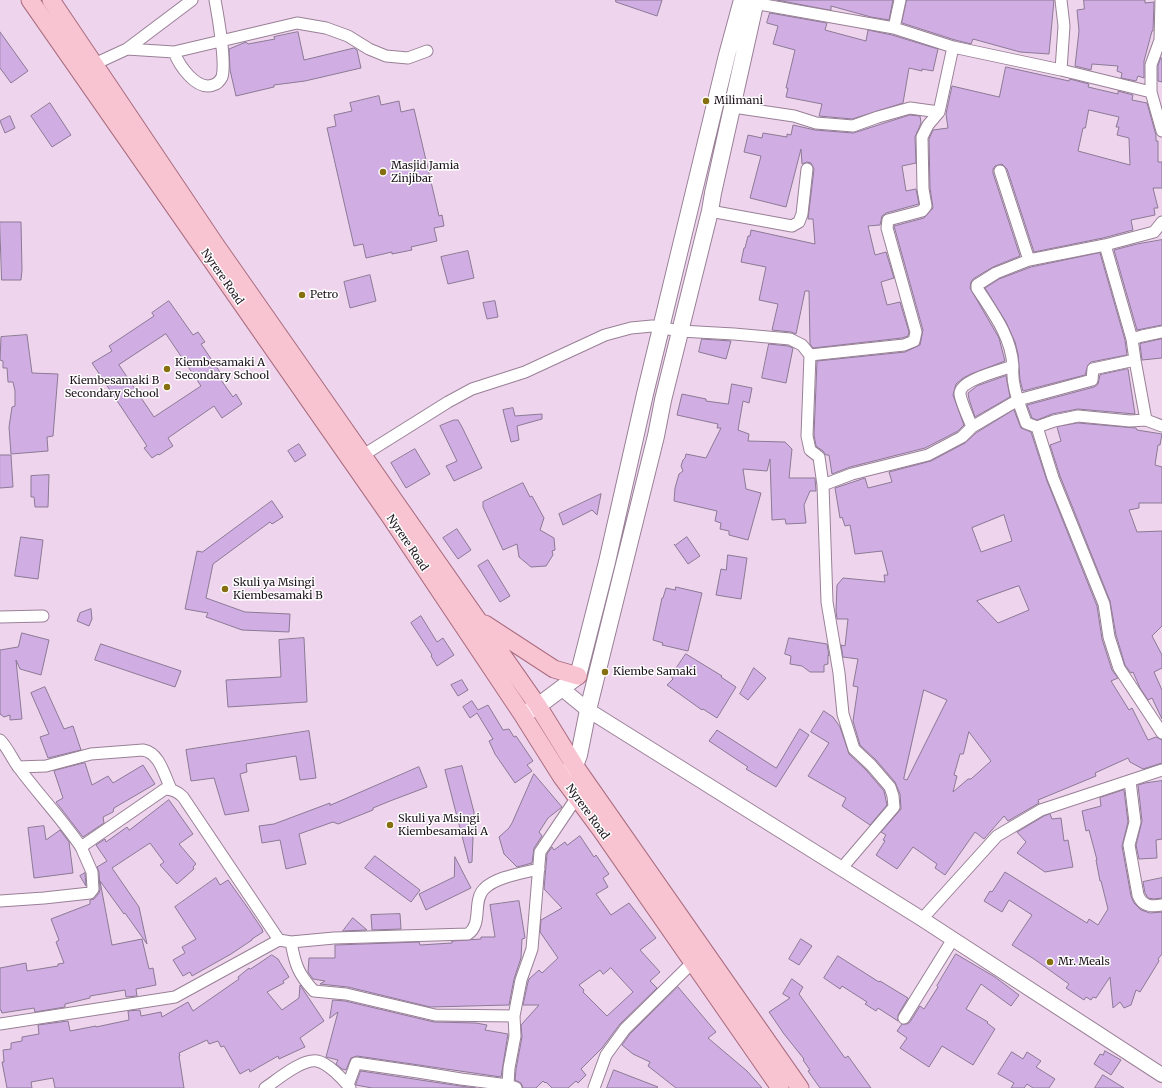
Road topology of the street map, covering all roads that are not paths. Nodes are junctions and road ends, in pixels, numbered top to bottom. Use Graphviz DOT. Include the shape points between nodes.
graph roads {
  1 [pos="30,0"];
  2 [pos="51,0"];
  3 [pos="192,0"];
  4 [pos="215,0"];
  5 [pos="900,0"];
  6 [pos="1061,0"];
  7 [pos="1161,0"];
  8 [pos="749,1"];
  9 [pos="894,28"];
  10 [pos="221,41"];
  11 [pos="953,47"];
  12 [pos="127,49"];
  13 [pos="427,51"];
  14 [pos="174,52"];
  15 [pos="1158,56"];
  16 [pos="95,64"];
  17 [pos="1061,70"];
  18 [pos="79,72"];
  19 [pos="1151,92"];
  20 [pos="733,106"];
  21 [pos="939,112"];
  22 [pos="1162,131"];
  23 [pos="807,169"];
  24 [pos="1000,171"];
  25 [pos="695,188"];
  26 [pos="713,193"];
  27 [pos="710,211"];
  28 [pos="1162,222"];
  29 [pos="1105,245"];
  30 [pos="1029,260"];
  31 [pos="672,286"];
  32 [pos="691,291"];
  33 [pos="662,327"];
  34 [pos="680,331"];
  35 [pos="1162,332"];
  36 [pos="1132,340"];
  37 [pos="810,355"];
  38 [pos="1135,360"];
  39 [pos="1014,366"];
  40 [pos="1018,400"];
  41 [pos="1146,420"];
  42 [pos="1162,426"];
  43 [pos="972,427"];
  44 [pos="1037,427"];
  45 [pos="638,430"];
  46 [pos="656,436"];
  47 [pos="358,459"];
  48 [pos="823,485"];
  49 [pos="607,562"];
  50 [pos="624,568"];
  51 [pos="43,616"];
  52 [pos="0,618"];
  53 [pos="477,619"];
  54 [pos="578,676"];
  55 [pos="561,688"];
  56 [pos="538,706"];
  57 [pos="588,710"];
  58 [pos="522,714"];
  59 [pos="1162,733"];
  60 [pos="0,740"];
  61 [pos="18,767"];
  62 [pos="1162,770"];
  63 [pos="568,771"];
  64 [pos="1130,781"];
  65 [pos="171,789"];
  66 [pos="577,797"];
  67 [pos="81,846"];
  68 [pos="539,869"];
  69 [pos="841,869"];
  70 [pos="0,901"];
  71 [pos="1162,905"];
  72 [pos="922,918"];
  73 [pos="953,939"];
  74 [pos="279,940"];
  75 [pos="291,942"];
  76 [pos="693,962"];
  77 [pos="514,1016"];
  78 [pos="904,1018"];
  79 [pos="0,1024"];
  80 [pos="1162,1075"];
  81 [pos="349,1087"];
  82 [pos="512,1087"];
  83 [pos="265,1088"];
  84 [pos="594,1088"];
  85 [pos="780,1088"];
  86 [pos="800,1088"];
  1 -- 18 [label="main road, Nyrere Road"];
  2 -- 16 [label="main road, Nyrere Road"];
  3 -- 12 [label="street"];
  4 -- 10 [label="street"];
  5 -- 9 [label="street"];
  6 -- 17 [label="street" via="1064,26"];
  7 -- 15 [label="street"];
  8 -- 9 [label="street"];
  8 -- 20 [label="main road"];
  8 -- 25 [label="main road"];
  9 -- 11 [label="street"];
  10 -- 13 [label="street" via="297,23 326,28 348,36 386,56 408,58"];
  10 -- 14 [label="street"];
  10 -- 14 [label="street" via="223,73 218,83 206,87 192,78"];
  11 -- 17 [label="street"];
  11 -- 21 [label="street"];
  12 -- 14 [label="street"];
  12 -- 16 [label="street"];
  15 -- 19 [label="street" via="1152,65"];
  16 -- 18 [label="street"];
  16 -- 47 [label="main road, Nyrere Road"];
  17 -- 19 [label="street"];
  18 -- 47 [label="main road, Nyrere Road"];
  19 -- 22 [label="street"];
  20 -- 21 [label="street" via="794,116 816,123 853,126 910,108"];
  20 -- 26 [label="main road"];
  21 -- 37 [label="street" via="922,137 923,189 926,206 922,212 888,220 887,224 916,332 914,341 904,345"];
  23 -- 27 [label="street" via="799,222 792,226"];
  24 -- 30 [label="street"];
  25 -- 26 [label="main road"];
  25 -- 31 [label="main road"];
  26 -- 27 [label="main road"];
  27 -- 32 [label="main road"];
  28 -- 29 [label="street" via="1154,232"];
  29 -- 30 [label="street"];
  29 -- 36 [label="street"];
  30 -- 39 [label="street" via="996,273 977,285 1004,331"];
  31 -- 32 [label="main road"];
  31 -- 33 [label="main road"];
  32 -- 34 [label="main road"];
  33 -- 34 [label="street"];
  33 -- 45 [label="main road"];
  33 -- 47 [label="street" via="638,327 609,334 525,372 472,389"];
  34 -- 37 [label="street" via="790,339 802,345"];
  34 -- 46 [label="main road"];
  35 -- 36 [label="street"];
  36 -- 38 [label="street"];
  37 -- 48 [label="street" via="807,436 810,450 819,457"];
  38 -- 40 [label="street" via="1093,369 1092,380"];
  38 -- 41 [label="street"];
  39 -- 40 [label="street" via="1013,380"];
  39 -- 43 [label="street" via="969,381 962,387 960,393"];
  40 -- 43 [label="street"];
  40 -- 44 [label="street" via="1026,423"];
  41 -- 42 [label="street"];
  41 -- 44 [label="street" via="1078,416"];
  43 -- 48 [label="street" via="962,437 928,455 852,474"];
  44 -- 59 [label="street" via="1053,478 1104,604 1109,636 1120,668"];
  45 -- 46 [label="main road"];
  45 -- 49 [label="main road"];
  46 -- 50 [label="main road"];
  47 -- 53 [label="main road, Nyrere Road"];
  47 -- 58 [label="main road, Nyrere Road" via="389,515"];
  48 -- 69 [label="street" via="827,602 843,714 854,749 890,786 894,807"];
  49 -- 50 [label="main road"];
  49 -- 54 [label="main road"];
  50 -- 57 [label="main road"];
  51 -- 52 [label="street"];
  53 -- 54 [label="main road" via="554,669"];
  53 -- 56 [label="main road, Nyrere Road"];
  54 -- 55 [label="main road"];
  55 -- 56 [label="main road"];
  55 -- 57 [label="street"];
  56 -- 58 [label="main road"];
  56 -- 63 [label="main road, Nyrere Road"];
  57 -- 63 [label="main road" via="579,755"];
  57 -- 69 [label="street"];
  58 -- 63 [label="main road, Nyrere Road"];
  60 -- 61 [label="street"];
  61 -- 65 [label="street" via="46,766 91,754 143,750 155,756"];
  61 -- 67 [label="street"];
  62 -- 64 [label="street"];
  63 -- 66 [label="main road, Nyrere Road"];
  63 -- 86 [label="main road, Nyrere Road"];
  64 -- 71 [label="street" via="1134,822 1129,845 1138,895 1147,905"];
  64 -- 72 [label="street" via="1041,810 997,836"];
  65 -- 67 [label="street" via="165,789"];
  65 -- 74 [label="street" via="183,797"];
  66 -- 68 [label="street" via="540,852"];
  66 -- 76 [label="main road, Nyrere Road"];
  67 -- 70 [label="street" via="92,872 93,890 90,893"];
  68 -- 75 [label="street" via="490,884 484,889 480,894 475,926 468,934 334,938"];
  68 -- 77 [label="street" via="532,949 521,980"];
  69 -- 72 [label="street"];
  72 -- 73 [label="street"];
  73 -- 78 [label="street"];
  73 -- 80 [label="street"];
  74 -- 75 [label="street"];
  74 -- 79 [label="street" via="175,997"];
  75 -- 77 [label="street" via="295,964 304,981 314,991 346,994 435,1015"];
  76 -- 84 [label="street" via="625,1030 606,1055"];
  76 -- 85 [label="main road, Nyrere Road"];
  77 -- 82 [label="street" via="515,1036 508,1068"];
  81 -- 82 [label="street" via="356,1064"];
  81 -- 83 [label="street" via="332,1069 317,1061 303,1064"];
}
